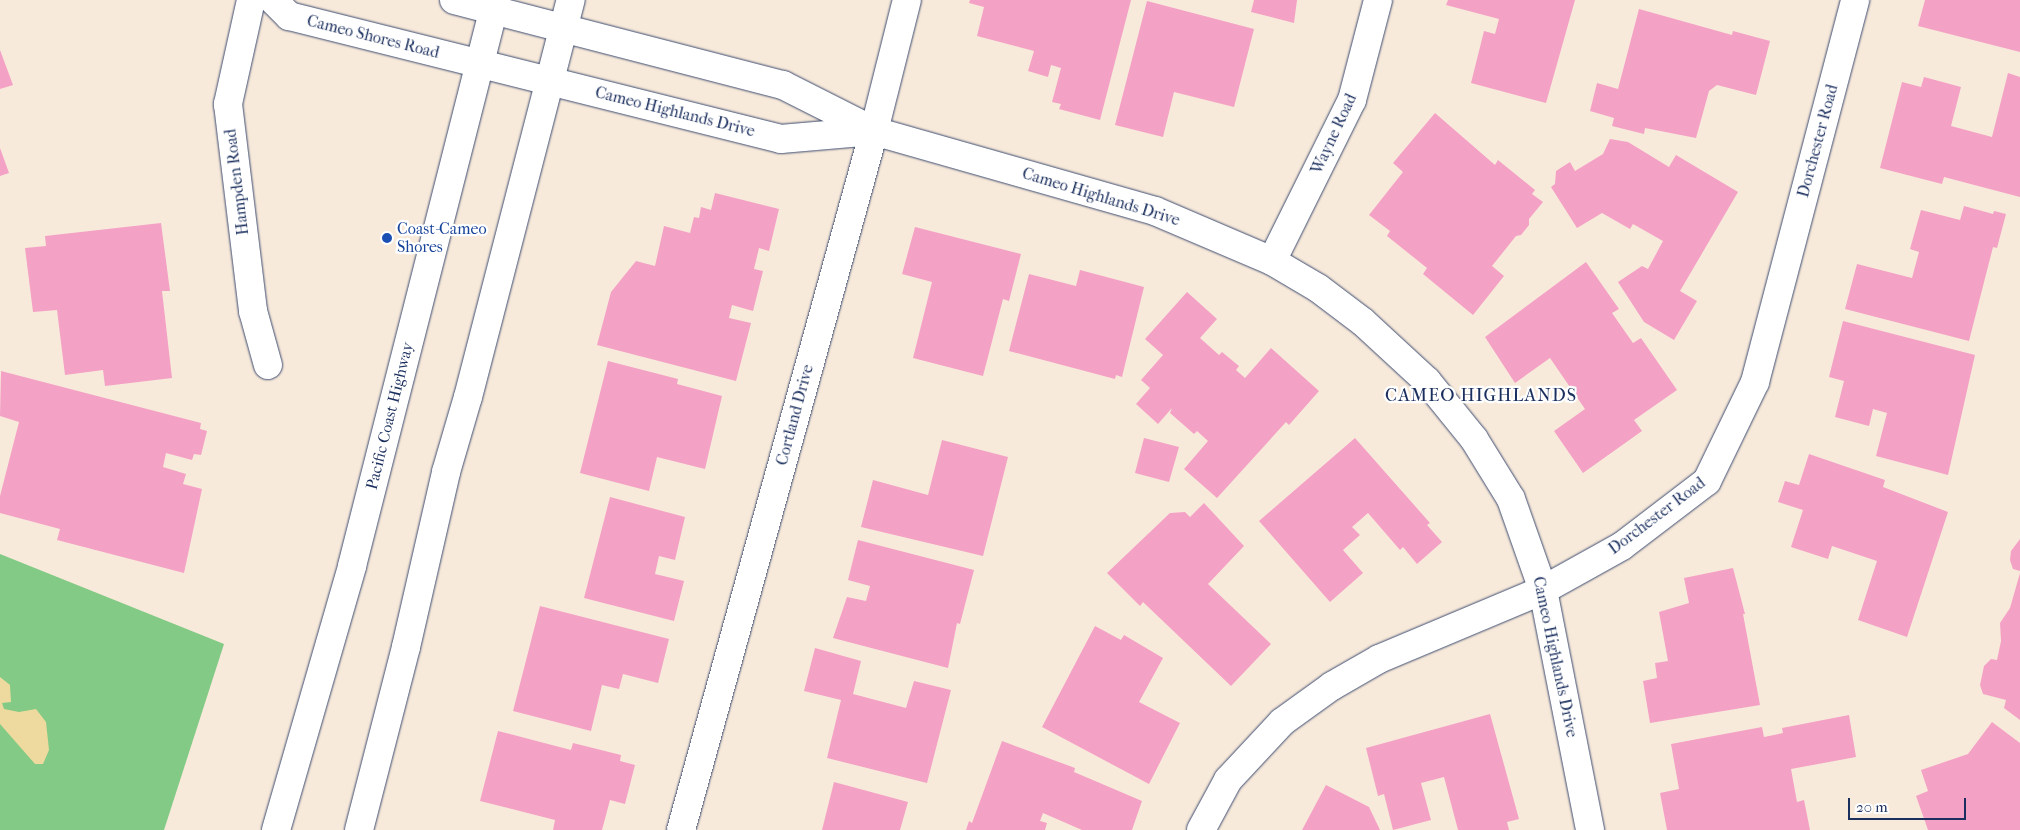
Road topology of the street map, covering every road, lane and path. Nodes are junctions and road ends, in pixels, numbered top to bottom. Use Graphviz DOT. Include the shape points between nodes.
graph roads {
  1 [pos="250,0"];
  2 [pos="273,0"];
  3 [pos="454,0"];
  4 [pos="571,0"];
  5 [pos="907,0"];
  6 [pos="1378,0"];
  7 [pos="1855,0"];
  8 [pos="494,5"];
  9 [pos="564,29"];
  10 [pos="479,64"];
  11 [pos="551,82"];
  12 [pos="874,131"];
  13 [pos="1272,261"];
  14 [pos="268,365"];
  15 [pos="1543,590"];
  16 [pos="276,830"];
  17 [pos="359,830"];
  18 [pos="681,830"];
  19 [pos="1201,830"];
  20 [pos="1590,830"];
  1 -- 14 [label="main road, Hampden Road" via="228,104 253,311"];
  2 -- 10 [label="main road, Cameo Shores Road" via="289,16"];
  3 -- 8 [label="main road"];
  4 -- 9 [label="main road"];
  5 -- 12 [label="main road, Cortland Drive"];
  6 -- 13 [label="main road, Wayne Road" via="1352,100"];
  7 -- 15 [label="main road, Dorchester Road" via="1755,382 1707,481 1622,546"];
  8 -- 9 [label="main road, Cameo Highlands Drive"];
  8 -- 10 [label="main road, Pacific Coast Highway"];
  9 -- 11 [label="main road"];
  9 -- 12 [label="main road, Cameo Highlands Drive" via="783,85"];
  10 -- 11 [label="main road, Cameo Highlands Drive"];
  10 -- 16 [label="main road, Pacific Coast Highway" via="352,566"];
  11 -- 12 [label="main road, Cameo Highlands Drive" via="781,139"];
  11 -- 17 [label="main road" via="446,472"];
  12 -- 13 [label="main road, Cameo Highlands Drive" via="1155,211"];
  12 -- 18 [label="main road, Cortland Drive"];
  13 -- 15 [label="main road, Cameo Highlands Drive" via="1318,288 1363,322 1427,381 1474,439 1512,499"];
  15 -- 19 [label="main road, Dorchester Road" via="1379,659 1332,686 1282,722 1228,780"];
  15 -- 20 [label="main road, Cameo Highlands Drive"];
}
